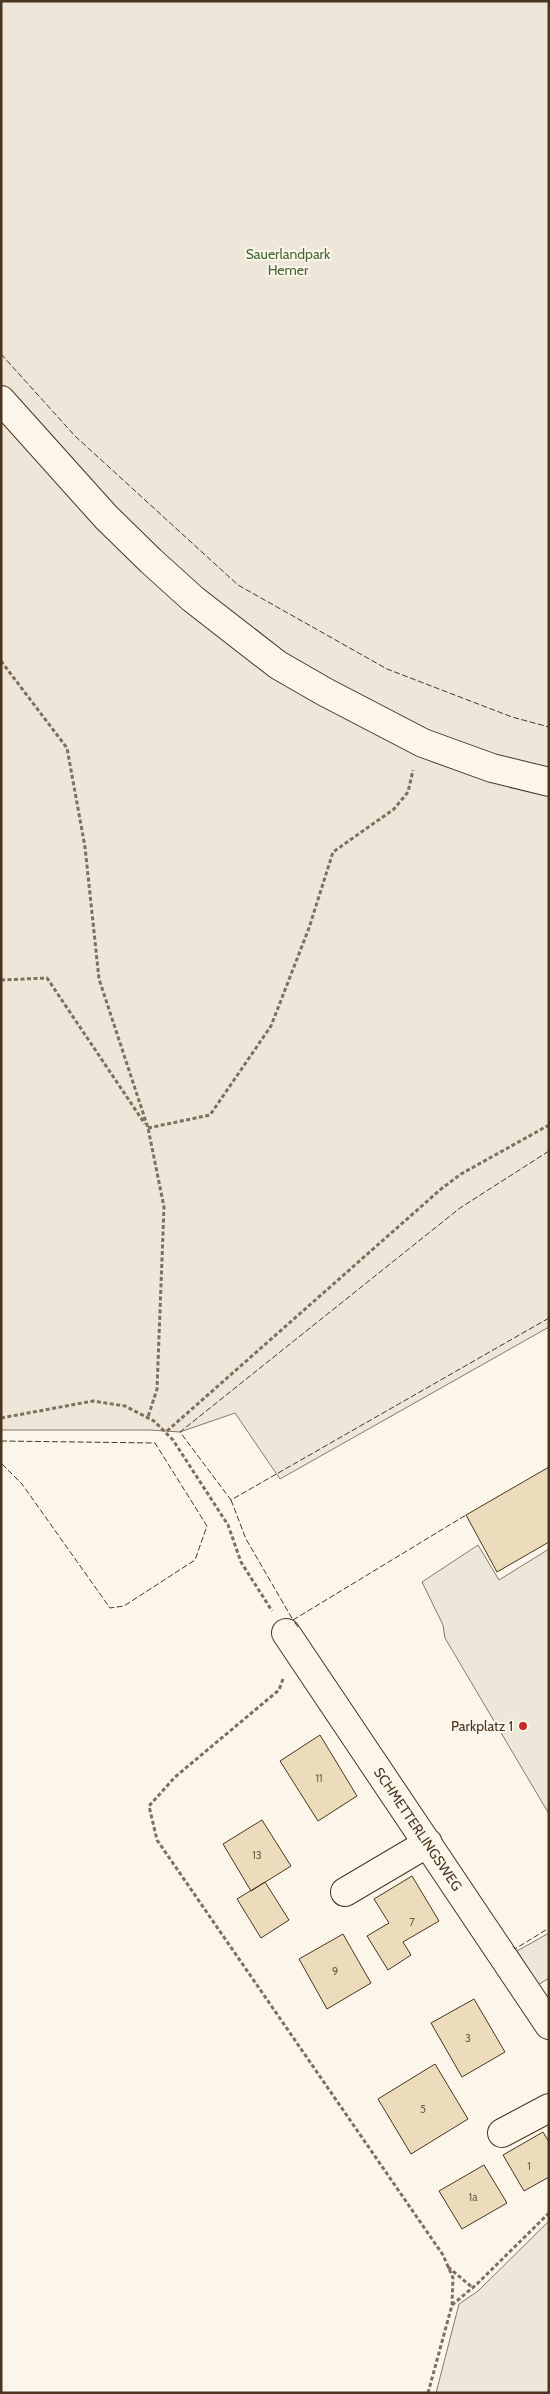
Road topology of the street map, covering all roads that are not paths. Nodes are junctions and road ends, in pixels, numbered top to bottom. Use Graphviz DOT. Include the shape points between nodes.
graph roads {
  1 [pos="1,400"];
  2 [pos="549,782"];
  3 [pos="286,1633"];
  4 [pos="428,1843"];
  5 [pos="345,1892"];
  6 [pos="540,1991"];
  7 [pos="549,2024"];
  8 [pos="549,2108"];
  9 [pos="502,2133"];
  1 -- 2 [label="lane" via="106,517 193,599 278,665 423,743 492,768"];
  3 -- 4 [label="lane, SCHMETTERLINGSWEG"];
  4 -- 5 [label="lane"];
  4 -- 6 [label="lane, SCHMETTERLINGSWEG"];
  6 -- 7 [label="lane, SCHMETTERLINGSWEG"];
  8 -- 9 [label="lane"];
}
